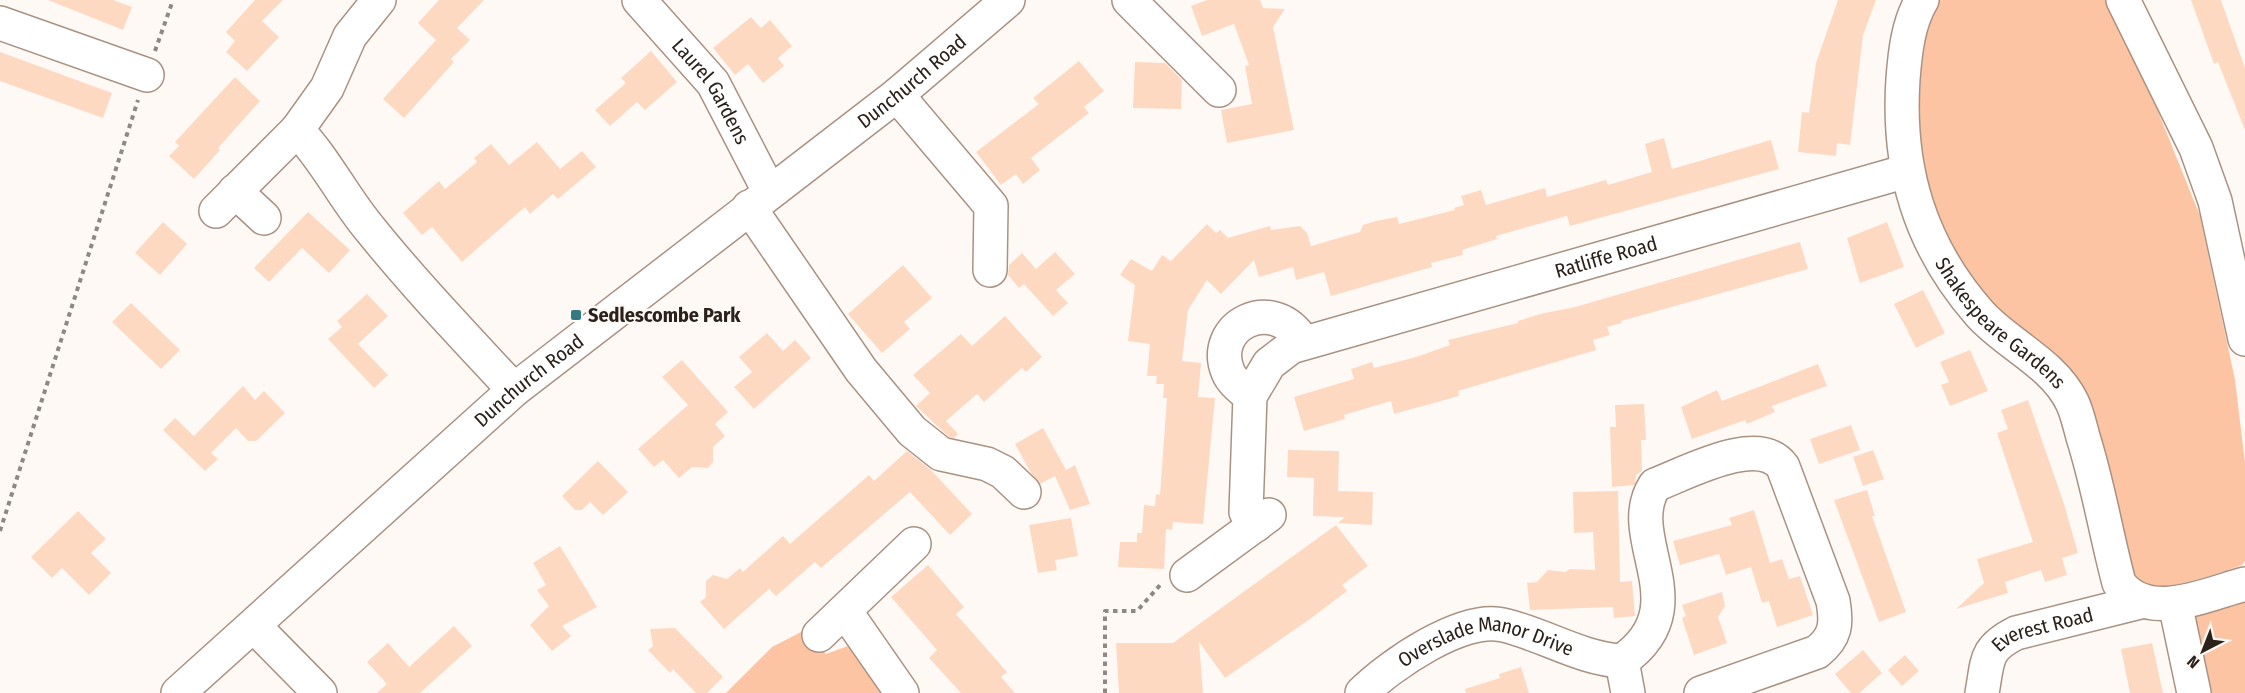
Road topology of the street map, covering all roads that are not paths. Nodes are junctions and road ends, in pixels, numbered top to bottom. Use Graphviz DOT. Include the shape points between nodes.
graph roads {
  1 [pos="379,0"];
  2 [pos="639,0"];
  3 [pos="1008,0"];
  4 [pos="1129,0"];
  5 [pos="1922,0"];
  6 [pos="2123,0"];
  7 [pos="0,23"];
  8 [pos="147,75"];
  9 [pos="1219,90"];
  10 [pos="897,94"];
  11 [pos="297,130"];
  12 [pos="1907,171"];
  13 [pos="759,199"];
  14 [pos="264,218"];
  15 [pos="990,270"];
  16 [pos="2245,339"];
  17 [pos="1303,342"];
  18 [pos="514,390"];
  19 [pos="1250,396"];
  20 [pos="1024,492"];
  21 [pos="914,544"];
  22 [pos="1187,575"];
  23 [pos="2245,584"];
  24 [pos="2140,602"];
  25 [pos="2175,603"];
  26 [pos="844,610"];
  27 [pos="254,626"];
  28 [pos="819,635"];
  29 [pos="1622,661"];
  30 [pos="178,693"];
  31 [pos="320,693"];
  32 [pos="902,693"];
  33 [pos="1362,693"];
  34 [pos="1628,693"];
  35 [pos="1701,693"];
  36 [pos="1982,693"];
  37 [pos="2193,693"];
  1 -- 11 [label="main road" via="350,36 327,88"];
  2 -- 13 [label="main road, Laurel Gardens" via="713,83"];
  3 -- 10 [label="main road, Dunchurch Road"];
  4 -- 9 [label="main road"];
  5 -- 12 [label="main road, Shakespeare Gardens" via="1905,51 1900,129"];
  6 -- 16 [label="main road" via="2196,148 2215,201"];
  7 -- 8 [label="main road"];
  10 -- 13 [label="main road, Dunchurch Road"];
  10 -- 15 [label="main road" via="991,206"];
  11 -- 14 [label="main road" via="225,201"];
  11 -- 18 [label="main road" via="317,151 388,253"];
  12 -- 17 [label="main road, Ratliffe Road"];
  12 -- 24 [label="main road, Shakespeare Gardens" via="1926,232 1952,279 1982,316 2056,379 2072,402 2088,451 2119,583"];
  13 -- 18 [label="main road, Dunchurch Road"];
  13 -- 20 [label="main road, Laurel Gardens" via="861,370 912,431 941,454 987,464 1003,472"];
  17 -- 19 [label="main road, Ratliffe Road" via="1269,364"];
  17 -- 19 [label="main road" via="1289,324 1270,317 1250,319 1233,332 1225,362 1233,382"];
  18 -- 27 [label="main road, Dunchurch Road"];
  19 -- 22 [label="main road, Ratliffe Road" via="1246,512 1262,520"];
  21 -- 26 [label="main road"];
  23 -- 25 [label="main road"];
  24 -- 25 [label="main road"];
  24 -- 36 [label="main road, Everest Road" via="2016,633 1998,642 1989,656"];
  25 -- 37 [label="main road"];
  26 -- 28 [label="main road"];
  26 -- 32 [label="main road"];
  27 -- 30 [label="main road, Dunchurch Road"];
  27 -- 31 [label="main road"];
  29 -- 33 [label="main road, Overslade Manor Drive" via="1596,657 1492,623 1439,640 1400,662"];
  29 -- 34 [label="main road"];
  29 -- 35 [label="main road" via="1637,651 1652,627 1659,591 1644,523 1645,506 1655,485 1747,452 1766,454 1783,467 1833,601 1836,620 1829,642 1816,652"];
}
